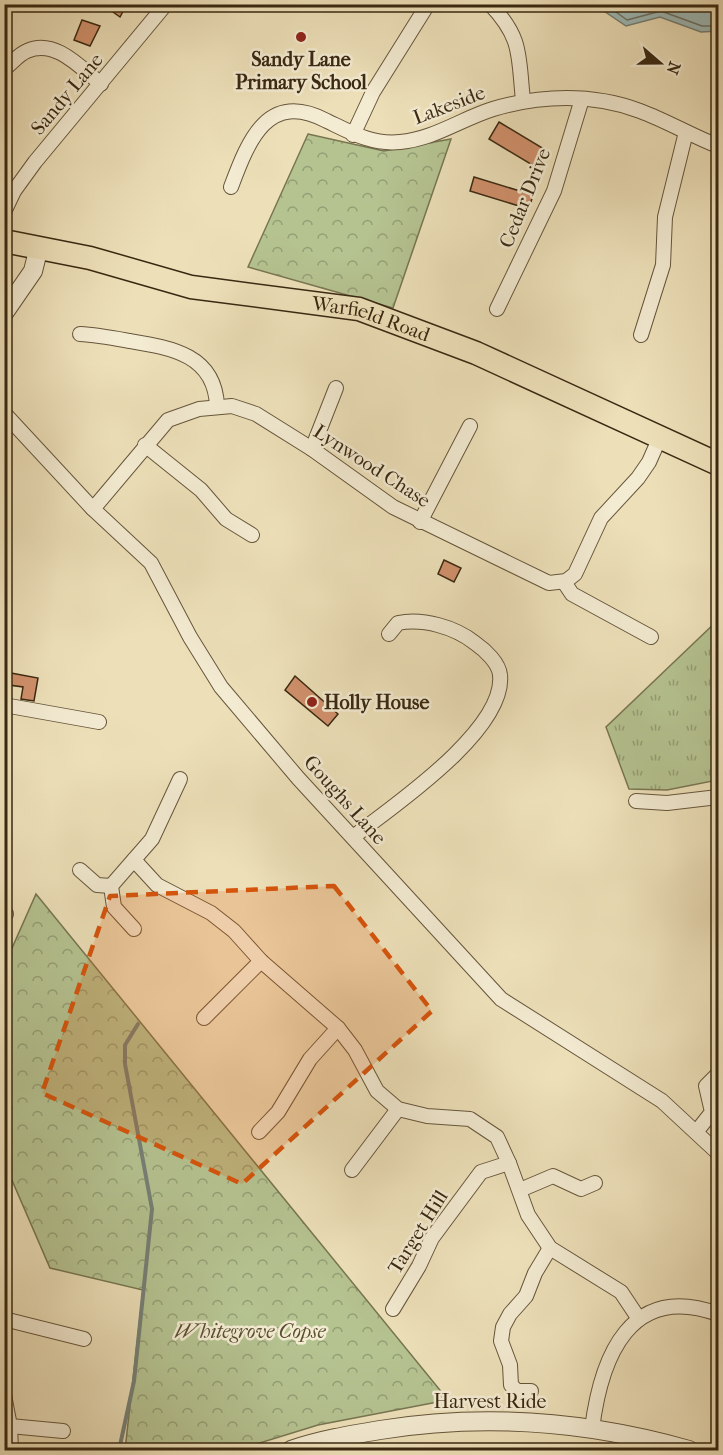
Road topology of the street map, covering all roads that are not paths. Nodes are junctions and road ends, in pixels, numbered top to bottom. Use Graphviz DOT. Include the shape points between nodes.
graph roads {
  1 [pos="428,4"];
  2 [pos="490,4"];
  3 [pos="161,6"];
  4 [pos="4,69"];
  5 [pos="101,84"];
  6 [pos="582,99"];
  7 [pos="523,100"];
  8 [pos="686,132"];
  9 [pos="352,135"];
  10 [pos="718,146"];
  11 [pos="231,187"];
  12 [pos="4,212"];
  13 [pos="4,242"];
  14 [pos="39,247"];
  15 [pos="497,309"];
  16 [pos="4,313"];
  17 [pos="88,330"];
  18 [pos="641,335"];
  19 [pos="336,388"];
  20 [pos="217,406"];
  21 [pos="4,413"];
  22 [pos="470,426"];
  23 [pos="660,437"];
  24 [pos="145,446"];
  25 [pos="312,449"];
  26 [pos="718,464"];
  27 [pos="93,509"];
  28 [pos="420,522"];
  29 [pos="252,535"];
  30 [pos="564,582"];
  31 [pos="389,634"];
  32 [pos="651,637"];
  33 [pos="4,705"];
  34 [pos="99,722"];
  35 [pos="180,779"];
  36 [pos="718,796"];
  37 [pos="636,801"];
  38 [pos="353,837"];
  39 [pos="134,860"];
  40 [pos="80,870"];
  41 [pos="111,886"];
  42 [pos="134,929"];
  43 [pos="261,961"];
  44 [pos="204,1017"];
  45 [pos="338,1028"];
  46 [pos="718,1074"];
  47 [pos="398,1109"];
  48 [pos="697,1131"];
  49 [pos="259,1132"];
  50 [pos="718,1153"];
  51 [pos="510,1163"];
  52 [pos="352,1170"];
  53 [pos="595,1183"];
  54 [pos="520,1190"];
  55 [pos="550,1248"];
  56 [pos="393,1309"];
  57 [pos="718,1314"];
  58 [pos="4,1319"];
  59 [pos="639,1319"];
  60 [pos="84,1339"];
  61 [pos="531,1391"];
  62 [pos="4,1395"];
  63 [pos="10,1426"];
  64 [pos="592,1429"];
  65 [pos="63,1431"];
  66 [pos="11,1450"];
  67 [pos="291,1450"];
  68 [pos="688,1450"];
  1 -- 9 [label="street" via="373,92"];
  2 -- 7 [label="street" via="516,39"];
  3 -- 5 [label="street, Sandy Lane"];
  4 -- 5 [label="street" via="25,51 47,48 71,59"];
  5 -- 12 [label="street, Sandy Lane" via="35,162"];
  6 -- 7 [label="street, Lakeside"];
  6 -- 8 [label="street, Lakeside" via="613,102"];
  6 -- 15 [label="street, Cedar Drive" via="554,191"];
  7 -- 9 [label="street, Lakeside" via="474,115 429,137 397,142"];
  8 -- 10 [label="street, Lakeside"];
  8 -- 18 [label="street" via="665,217 663,265"];
  9 -- 11 [label="street, Lakeside" via="304,113 290,110 276,114 262,124"];
  13 -- 14 [label="main road, Warfield Road"];
  14 -- 16 [label="street" via="33,271"];
  14 -- 23 [label="main road, Warfield Road" via="191,287 359,309 476,353"];
  17 -- 20 [label="street" via="168,347 194,359 216,388"];
  19 -- 25 [label="street"];
  20 -- 24 [label="street, Lynwood Chase" via="168,420"];
  20 -- 25 [label="street, Lynwood Chase" via="232,406 256,414"];
  21 -- 27 [label="street, Goughs Lane"];
  22 -- 28 [label="street"];
  23 -- 26 [label="main road, Warfield Road"];
  23 -- 30 [label="street" via="638,478 601,518 575,574"];
  24 -- 27 [label="street, Lynwood Chase"];
  24 -- 29 [label="street" via="201,490 226,519"];
  25 -- 28 [label="street, Lynwood Chase"];
  27 -- 38 [label="street, Goughs Lane" via="151,562 190,638 221,687"];
  28 -- 30 [label="street, Lynwood Chase" via="549,583"];
  30 -- 32 [label="street" via="572,594"];
  31 -- 38 [label="street" via="398,623 415,620 475,642 491,657 500,674 497,695 476,734 449,761"];
  33 -- 34 [label="street"];
  35 -- 39 [label="street" via="152,839"];
  36 -- 37 [label="street" via="667,803"];
  38 -- 48 [label="street, Goughs Lane" via="501,999 662,1101"];
  39 -- 41 [label="street"];
  39 -- 43 [label="street" via="158,885 211,913 234,931"];
  40 -- 41 [label="street" via="97,885"];
  41 -- 42 [label="street" via="114,907"];
  43 -- 44 [label="street"];
  43 -- 45 [label="street"];
  45 -- 47 [label="street" via="355,1050 376,1091"];
  45 -- 49 [label="street" via="310,1059 278,1112"];
  46 -- 48 [label="street" via="706,1086 711,1112"];
  47 -- 51 [label="street" via="470,1119 497,1137"];
  47 -- 52 [label="street"];
  48 -- 50 [label="street, Goughs Lane"];
  51 -- 54 [label="street"];
  51 -- 56 [label="street, Target Hill" via="481,1172 432,1238"];
  53 -- 54 [label="street" via="580,1189 554,1176"];
  54 -- 55 [label="street" via="528,1215"];
  55 -- 59 [label="street" via="621,1292"];
  55 -- 61 [label="street" via="526,1296 503,1327 501,1341 510,1365 511,1385 517,1391"];
  57 -- 59 [label="street" via="694,1307 666,1307"];
  58 -- 60 [label="street"];
  59 -- 64 [label="street" via="621,1335 608,1358 597,1391"];
  62 -- 63 [label="street"];
  63 -- 65 [label="street"];
  63 -- 66 [label="street"];
  64 -- 67 [label="street, Harvest Ride" via="549,1422 475,1419 422,1423"];
  64 -- 68 [label="street, Harvest Ride"];
}
